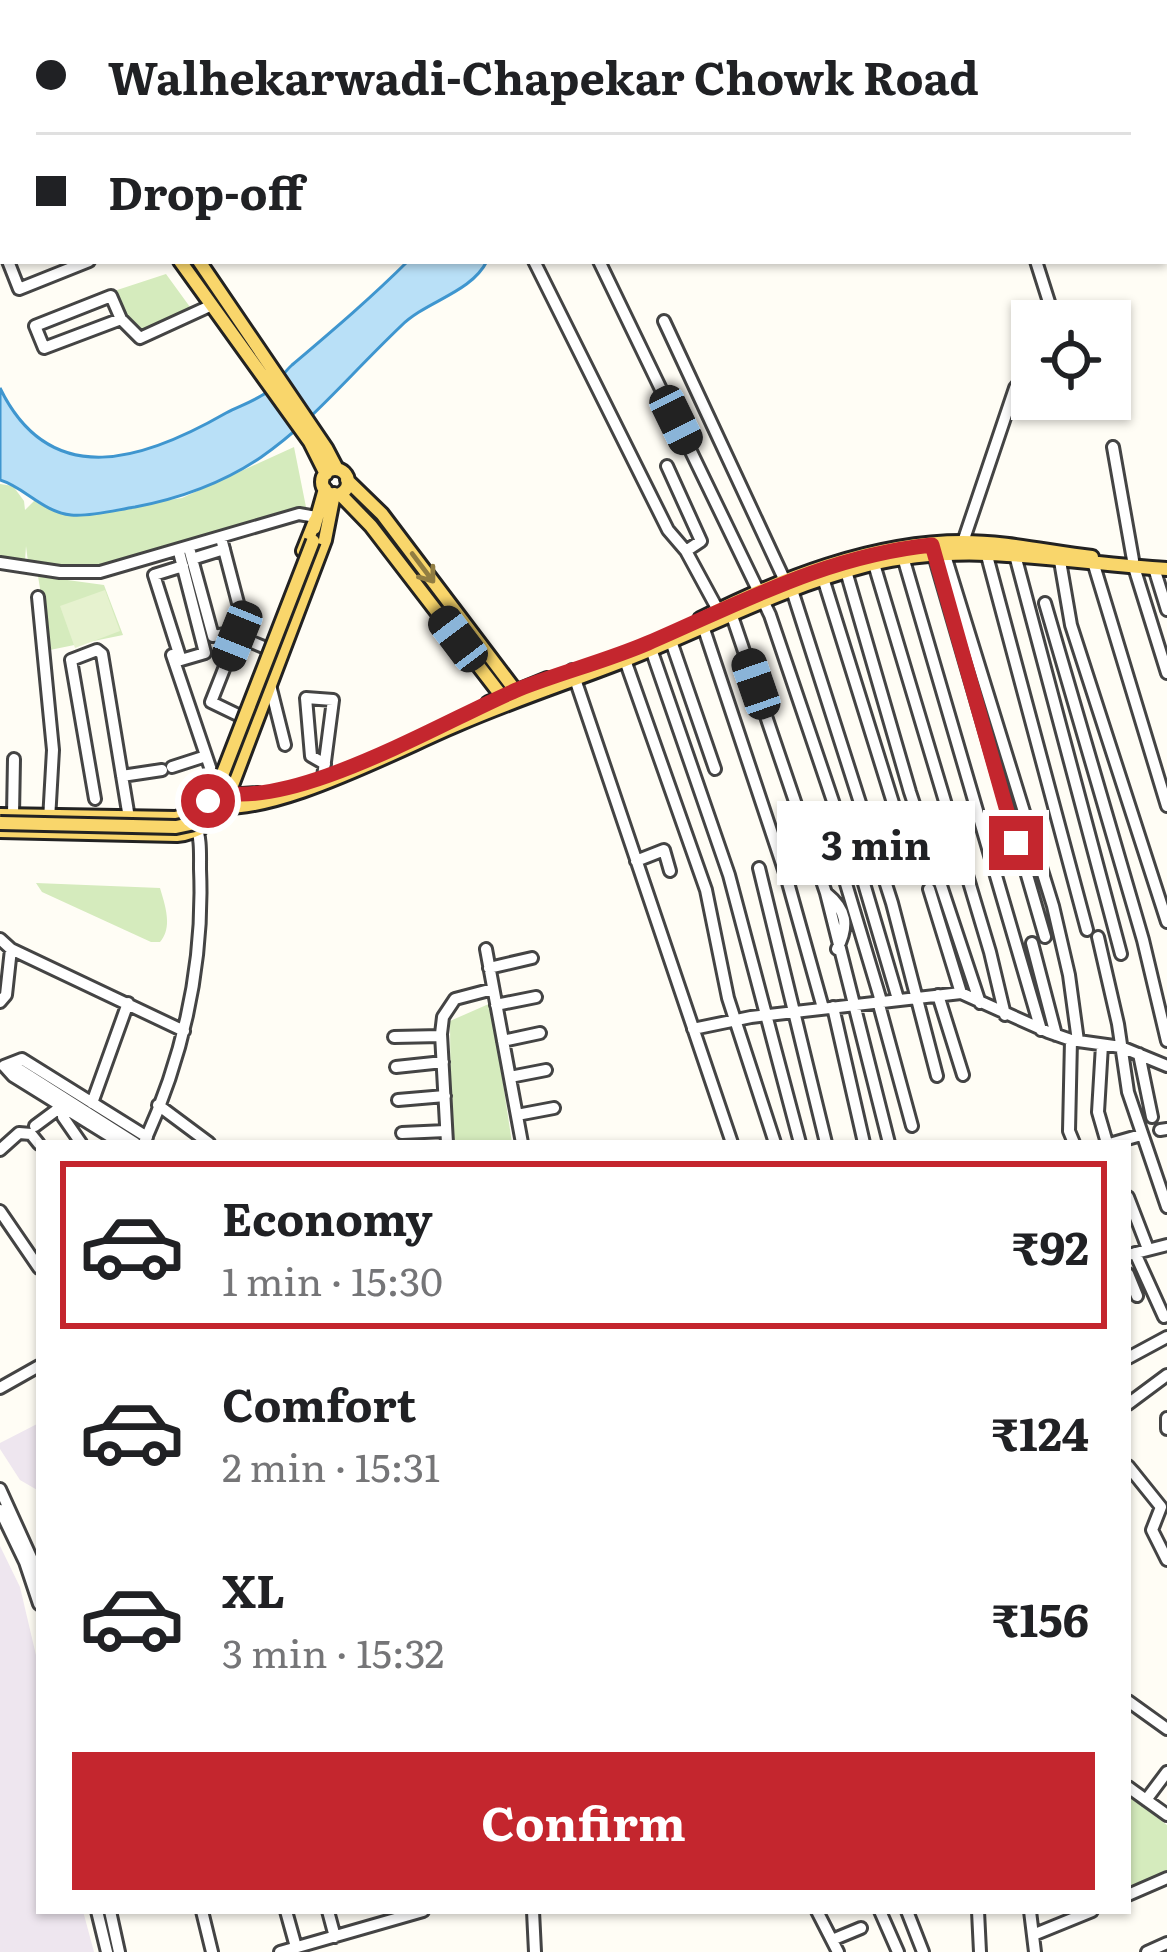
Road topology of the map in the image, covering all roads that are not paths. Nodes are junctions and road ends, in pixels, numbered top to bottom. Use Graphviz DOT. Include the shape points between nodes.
graph roads {
  1 [pos="9,264"];
  2 [pos="82,264"];
  3 [pos="182,264"];
  4 [pos="201,264"];
  5 [pos="535,264"];
  6 [pos="600,264"];
  7 [pos="1037,264"];
  8 [pos="1048,300"];
  9 [pos="212,305"];
  10 [pos="121,320"];
  11 [pos="664,321"];
  12 [pos="261,361"];
  13 [pos="1011,400"];
  14 [pos="1113,447"];
  15 [pos="667,466"];
  16 [pos="337,474"];
  17 [pos="333,492"];
  18 [pos="319,519"];
  19 [pos="963,542"];
  20 [pos="222,544"];
  21 [pos="981,549"];
  22 [pos="936,550"];
  23 [pos="686,551"];
  24 [pos="1015,555"];
  25 [pos="186,556"];
  26 [pos="903,557"];
  27 [pos="868,562"];
  28 [pos="1060,562"];
  29 [pos="0,563"];
  30 [pos="1134,563"];
  31 [pos="1094,565"];
  32 [pos="1163,566"];
  33 [pos="846,572"];
  34 [pos="823,578"];
  35 [pos="788,585"];
  36 [pos="759,596"];
  37 [pos="38,597"];
  38 [pos="1045,602"];
  39 [pos="1167,610"];
  40 [pos="725,612"];
  41 [pos="161,623"];
  42 [pos="703,626"];
  43 [pos="671,640"];
  44 [pos="266,648"];
  45 [pos="651,649"];
  46 [pos="625,660"];
  47 [pos="606,664"];
  48 [pos="573,673"];
  49 [pos="1167,673"];
  50 [pos="270,685"];
  51 [pos="511,698"];
  52 [pos="240,716"];
  53 [pos="285,745"];
  54 [pos="206,756"];
  55 [pos="14,759"];
  56 [pos="716,769"];
  57 [pos="324,770"];
  58 [pos="122,776"];
  59 [pos="214,786"];
  60 [pos="95,799"];
  61 [pos="230,800"];
  62 [pos="204,805"];
  63 [pos="1167,806"];
  64 [pos="191,815"];
  65 [pos="49,817"];
  66 [pos="129,818"];
  67 [pos="3,821"];
  68 [pos="198,830"];
  69 [pos="842,831"];
  70 [pos="48,832"];
  71 [pos="855,853"];
  72 [pos="838,857"];
  73 [pos="636,861"];
  74 [pos="912,865"];
  75 [pos="759,868"];
  76 [pos="670,871"];
  77 [pos="928,889"];
  78 [pos="1167,922"];
  79 [pos="1087,929"];
  80 [pos="1045,937"];
  81 [pos="1098,938"];
  82 [pos="0,939"];
  83 [pos="1032,943"];
  84 [pos="11,949"];
  85 [pos="486,950"];
  86 [pos="1121,954"];
  87 [pos="532,958"];
  88 [pos="489,968"];
  89 [pos="493,989"];
  90 [pos="961,993"];
  91 [pos="938,995"];
  92 [pos="536,997"];
  93 [pos="916,997"];
  94 [pos="898,999"];
  95 [pos="880,1001"];
  96 [pos="0,1002"];
  97 [pos="980,1003"];
  98 [pos="128,1004"];
  99 [pos="496,1005"];
  100 [pos="852,1005"];
  101 [pos="828,1008"];
  102 [pos="797,1011"];
  103 [pos="767,1015"];
  104 [pos="1005,1015"];
  105 [pos="734,1020"];
  106 [pos="693,1029"];
  107 [pos="1042,1030"];
  108 [pos="184,1031"];
  109 [pos="541,1033"];
  110 [pos="1056,1035"];
  111 [pos="441,1036"];
  112 [pos="394,1037"];
  113 [pos="1074,1040"];
  114 [pos="503,1041"];
  115 [pos="1167,1041"];
  116 [pos="1102,1046"];
  117 [pos="1121,1048"];
  118 [pos="1139,1054"];
  119 [pos="443,1062"];
  120 [pos="2,1064"];
  121 [pos="1167,1066"];
  122 [pos="396,1067"];
  123 [pos="546,1070"];
  124 [pos="964,1075"];
  125 [pos="937,1076"];
  126 [pos="510,1077"];
  127 [pos="445,1096"];
  128 [pos="398,1100"];
  129 [pos="92,1103"];
  130 [pos="158,1106"];
  131 [pos="62,1107"];
  132 [pos="554,1108"];
  133 [pos="517,1115"];
  134 [pos="1152,1118"];
  135 [pos="35,1126"];
  136 [pos="912,1126"];
  137 [pos="402,1133"];
  138 [pos="1142,1135"];
  139 [pos="447,1137"];
  140 [pos="36,1140"];
  141 [pos="79,1140"];
  142 [pos="116,1140"];
  143 [pos="140,1140"];
  144 [pos="141,1140"];
  145 [pos="142,1140"];
  146 [pos="205,1140"];
  147 [pos="521,1140"];
  148 [pos="731,1140"];
  149 [pos="774,1140"];
  150 [pos="799,1140"];
  151 [pos="825,1140"];
  152 [pos="863,1140"];
  153 [pos="889,1140"];
  154 [pos="1072,1140"];
  155 [pos="1109,1140"];
  156 [pos="1122,1140"];
  157 [pos="0,1150"];
  158 [pos="1167,1207"];
  159 [pos="0,1211"];
  160 [pos="1131,1215"];
  161 [pos="1167,1246"];
  162 [pos="1137,1252"];
  163 [pos="36,1264"];
  164 [pos="1164,1317"];
  165 [pos="1167,1337"];
  166 [pos="1131,1356"];
  167 [pos="36,1368"];
  168 [pos="1167,1375"];
  169 [pos="0,1388"];
  170 [pos="1131,1402"];
  171 [pos="1167,1418"];
  172 [pos="1167,1429"];
  173 [pos="1131,1470"];
  174 [pos="0,1489"];
  175 [pos="0,1510"];
  176 [pos="1167,1560"];
  177 [pos="36,1568"];
  178 [pos="36,1595"];
  179 [pos="1131,1699"];
  180 [pos="1167,1725"];
  181 [pos="1167,1772"];
  182 [pos="1131,1788"];
  183 [pos="1146,1799"];
  184 [pos="1167,1815"];
  185 [pos="1167,1878"];
  186 [pos="1131,1893"];
  187 [pos="98,1914"];
  188 [pos="111,1914"];
  189 [pos="203,1914"];
  190 [pos="287,1914"];
  191 [pos="414,1914"];
  192 [pos="532,1914"];
  193 [pos="819,1914"];
  194 [pos="881,1914"];
  195 [pos="908,1914"];
  196 [pos="978,1914"];
  197 [pos="1030,1914"];
  198 [pos="1085,1914"];
  199 [pos="861,1928"];
  200 [pos="1033,1936"];
  201 [pos="328,1943"];
  202 [pos="1167,1943"];
  203 [pos="835,1946"];
  204 [pos="300,1948"];
  205 [pos="107,1952"];
  206 [pos="119,1952"];
  207 [pos="212,1952"];
  208 [pos="280,1952"];
  209 [pos="536,1952"];
  210 [pos="898,1952"];
  211 [pos="923,1952"];
  212 [pos="980,1952"];
  213 [pos="1035,1952"];
  214 [pos="1147,1952"];
  1 -- 2 [label="street" via="20,289"];
  3 -- 9 [label="main road"];
  4 -- 12 [label="main road"];
  5 -- 23 [label="street" via="668,530"];
  6 -- 36 [label="street"];
  7 -- 8 [label="street"];
  9 -- 10 [label="street" via="140,338"];
  9 -- 12 [label="main road"];
  10 -- 10 [label="street" via="45,348 34,326 111,296"];
  11 -- 35 [label="street"];
  12 -- 16 [label="main road"];
  13 -- 19 [label="street"];
  14 -- 30 [label="street"];
  15 -- 23 [label="street" via="701,541"];
  16 -- 17 [label="main road" via="346,490"];
  16 -- 17 [label="main road" via="321,481"];
  16 -- 51 [label="main road, one-way" via="382,514"];
  17 -- 18 [label="main road"];
  17 -- 51 [label="main road" via="371,526"];
  18 -- 20 [label="street" via="299,514"];
  18 -- 44 [label="main road"];
  18 -- 50 [label="main road" via="325,541"];
  18 -- 67 [label="main road, bridge" via="202,819 169,827"];
  19 -- 21 [label="main road"];
  19 -- 22 [label="main road"];
  20 -- 25 [label="street"];
  20 -- 25 [label="street" via="244,626 238,632 213,636"];
  21 -- 22 [label="main road"];
  21 -- 24 [label="main road"];
  21 -- 30 [label="main road"];
  21 -- 79 [label="street"];
  22 -- 26 [label="main road"];
  22 -- 27 [label="main road"];
  22 -- 80 [label="street"];
  22 -- 113 [label="street" via="1053,906"];
  23 -- 40 [label="street"];
  24 -- 28 [label="main road"];
  24 -- 86 [label="street"];
  25 -- 25 [label="street" via="205,652 181,660 154,574"];
  25 -- 29 [label="street" via="100,572"];
  26 -- 27 [label="main road"];
  26 -- 107 [label="street"];
  27 -- 33 [label="main road"];
  27 -- 35 [label="main road"];
  27 -- 104 [label="street"];
  28 -- 31 [label="main road"];
  28 -- 78 [label="street" via="1071,625"];
  30 -- 31 [label="main road"];
  30 -- 32 [label="main road"];
  30 -- 49 [label="street"];
  31 -- 63 [label="street"];
  32 -- 39 [label="street"];
  33 -- 34 [label="main road"];
  33 -- 97 [label="street"];
  34 -- 35 [label="main road"];
  34 -- 74 [label="street"];
  35 -- 36 [label="main road"];
  35 -- 93 [label="street"];
  36 -- 40 [label="main road"];
  36 -- 69 [label="street"];
  37 -- 65 [label="street" via="53,750"];
  38 -- 115 [label="street"];
  40 -- 42 [label="main road"];
  40 -- 47 [label="main road"];
  40 -- 100 [label="street" via="826,893 845,920 837,949"];
  41 -- 54 [label="street"];
  42 -- 43 [label="main road"];
  42 -- 101 [label="street"];
  43 -- 45 [label="main road"];
  43 -- 56 [label="street"];
  44 -- 52 [label="main road"];
  44 -- 52 [label="street" via="237,636 211,702"];
  45 -- 46 [label="main road"];
  45 -- 103 [label="street" via="729,874"];
  46 -- 47 [label="main road"];
  46 -- 105 [label="street" via="706,890"];
  47 -- 48 [label="main road"];
  48 -- 51 [label="main road"];
  48 -- 73 [label="street"];
  50 -- 53 [label="street"];
  50 -- 61 [label="main road"];
  51 -- 57 [label="main road"];
  51 -- 61 [label="main road" via="313,786"];
  52 -- 59 [label="main road"];
  54 -- 58 [label="street"];
  54 -- 59 [label="street"];
  55 -- 67 [label="street"];
  57 -- 57 [label="street" via="333,700 306,698 311,756"];
  57 -- 61 [label="main road"];
  58 -- 60 [label="street" via="102,654 73,656"];
  58 -- 66 [label="street"];
  59 -- 61 [label="main road"];
  59 -- 62 [label="main road"];
  61 -- 62 [label="main road"];
  61 -- 68 [label="main road"];
  62 -- 64 [label="main road"];
  64 -- 66 [label="main road"];
  64 -- 68 [label="street"];
  65 -- 66 [label="main road"];
  65 -- 67 [label="main road"];
  65 -- 70 [label="street"];
  67 -- 70 [label="main road"];
  68 -- 70 [label="main road"];
  68 -- 108 [label="street" via="202,905"];
  71 -- 94 [label="street"];
  72 -- 95 [label="street"];
  73 -- 76 [label="street" via="664,850"];
  73 -- 106 [label="street"];
  75 -- 102 [label="street"];
  77 -- 90 [label="street"];
  81 -- 117 [label="street"];
  82 -- 84 [label="street"];
  83 -- 110 [label="street"];
  84 -- 96 [label="street"];
  84 -- 98 [label="street"];
  85 -- 88 [label="street"];
  87 -- 88 [label="street"];
  88 -- 89 [label="street"];
  89 -- 99 [label="street"];
  89 -- 111 [label="street" via="454,999"];
  90 -- 91 [label="street"];
  90 -- 97 [label="street"];
  91 -- 93 [label="street"];
  91 -- 124 [label="street"];
  92 -- 99 [label="street"];
  93 -- 94 [label="street"];
  93 -- 125 [label="street"];
  94 -- 95 [label="street"];
  95 -- 100 [label="street"];
  95 -- 136 [label="street"];
  97 -- 104 [label="street"];
  98 -- 108 [label="street"];
  98 -- 129 [label="street"];
  99 -- 114 [label="street"];
  100 -- 101 [label="street"];
  100 -- 153 [label="street"];
  101 -- 102 [label="street"];
  101 -- 152 [label="street"];
  102 -- 103 [label="street"];
  102 -- 151 [label="street"];
  103 -- 105 [label="street"];
  103 -- 150 [label="street"];
  104 -- 107 [label="street"];
  105 -- 106 [label="street"];
  105 -- 149 [label="street"];
  106 -- 148 [label="street"];
  107 -- 110 [label="street"];
  108 -- 130 [label="street"];
  109 -- 114 [label="street"];
  110 -- 113 [label="street"];
  111 -- 112 [label="street"];
  111 -- 119 [label="street"];
  113 -- 116 [label="street"];
  113 -- 154 [label="street"];
  114 -- 126 [label="street"];
  116 -- 117 [label="street"];
  116 -- 155 [label="street" via="1098,1112"];
  117 -- 118 [label="street"];
  117 -- 138 [label="street"];
  118 -- 121 [label="street"];
  118 -- 134 [label="street"];
  119 -- 122 [label="street"];
  119 -- 127 [label="street"];
  120 -- 129 [label="street" via="22,1060"];
  120 -- 131 [label="street"];
  120 -- 143 [label="street"];
  123 -- 126 [label="street"];
  126 -- 133 [label="street"];
  127 -- 128 [label="street"];
  127 -- 139 [label="street"];
  129 -- 144 [label="street"];
  130 -- 145 [label="street"];
  130 -- 146 [label="street"];
  131 -- 135 [label="street"];
  131 -- 141 [label="street"];
  131 -- 142 [label="street"];
  132 -- 133 [label="street"];
  133 -- 147 [label="street"];
  137 -- 139 [label="street"];
  138 -- 156 [label="street"];
  138 -- 158 [label="street"];
  140 -- 157 [label="street" via="20,1132"];
  159 -- 163 [label="street"];
  160 -- 162 [label="street"];
  161 -- 162 [label="street"];
  162 -- 164 [label="street"];
  165 -- 166 [label="street"];
  167 -- 169 [label="street"];
  168 -- 170 [label="street"];
  171 -- 172 [label="street"];
  173 -- 176 [label="street" via="1161,1507 1153,1530"];
  174 -- 177 [label="street"];
  175 -- 178 [label="street"];
  179 -- 180 [label="street"];
  181 -- 183 [label="street"];
  182 -- 183 [label="street"];
  183 -- 184 [label="street"];
  185 -- 186 [label="street"];
  187 -- 205 [label="street"];
  188 -- 206 [label="street"];
  189 -- 207 [label="street"];
  190 -- 204 [label="street"];
  191 -- 201 [label="street"];
  192 -- 209 [label="street"];
  193 -- 203 [label="street"];
  194 -- 210 [label="street"];
  195 -- 211 [label="street"];
  196 -- 212 [label="street"];
  197 -- 200 [label="street"];
  198 -- 200 [label="street"];
  199 -- 203 [label="street"];
  200 -- 213 [label="street"];
  201 -- 204 [label="street"];
  202 -- 214 [label="street"];
  204 -- 208 [label="street"];
}
